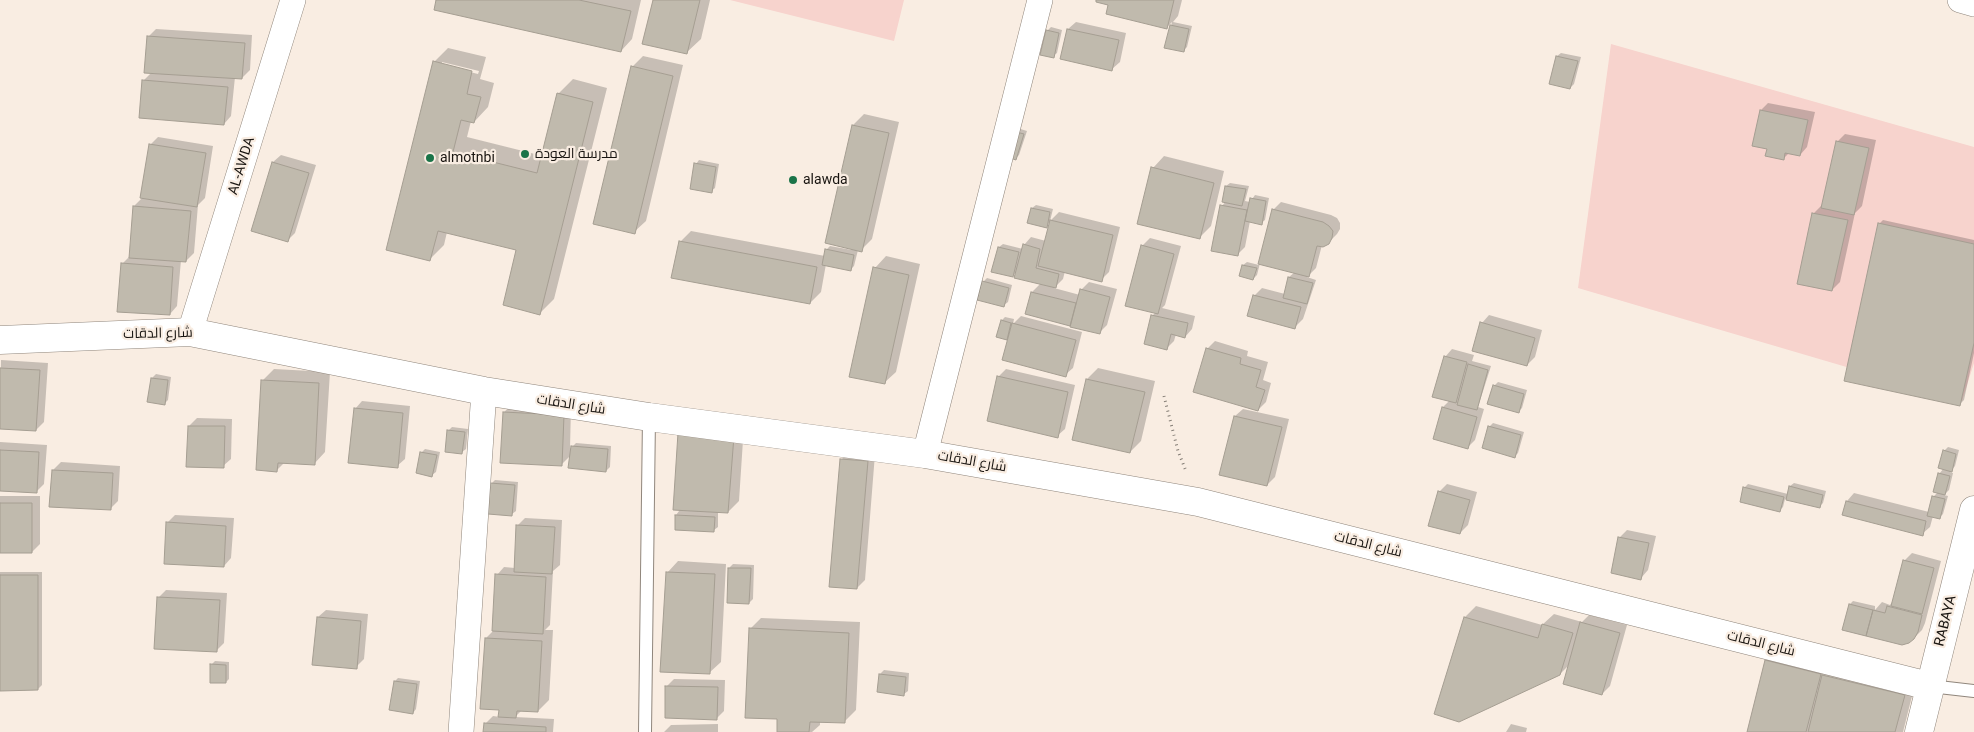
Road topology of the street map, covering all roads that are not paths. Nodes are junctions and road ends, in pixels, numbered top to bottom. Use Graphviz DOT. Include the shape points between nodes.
graph roads {
  1 [pos="293,0"];
  2 [pos="1040,0"];
  3 [pos="1960,0"];
  4 [pos="1974,4"];
  5 [pos="190,332"];
  6 [pos="0,340"];
  7 [pos="484,391"];
  8 [pos="649,418"];
  9 [pos="925,454"];
  10 [pos="1974,510"];
  11 [pos="1930,686"];
  12 [pos="1974,691"];
  13 [pos="461,732"];
  14 [pos="645,732"];
  15 [pos="1919,732"];
  1 -- 5 [label="street, AL-AWDA"];
  2 -- 9 [label="street"];
  3 -- 4 [label="street"];
  5 -- 6 [label="street, شارع الدقات"];
  5 -- 7 [label="street, شارع الدقات"];
  7 -- 8 [label="street, شارع الدقات"];
  7 -- 13 [label="street"];
  8 -- 9 [label="street, شارع الدقات"];
  8 -- 14 [label="lane"];
  9 -- 11 [label="street, شارع الدقات" via="1198,502"];
  10 -- 11 [label="street, RABAYA"];
  11 -- 12 [label="lane"];
  11 -- 15 [label="street, RABAYA"];
}
